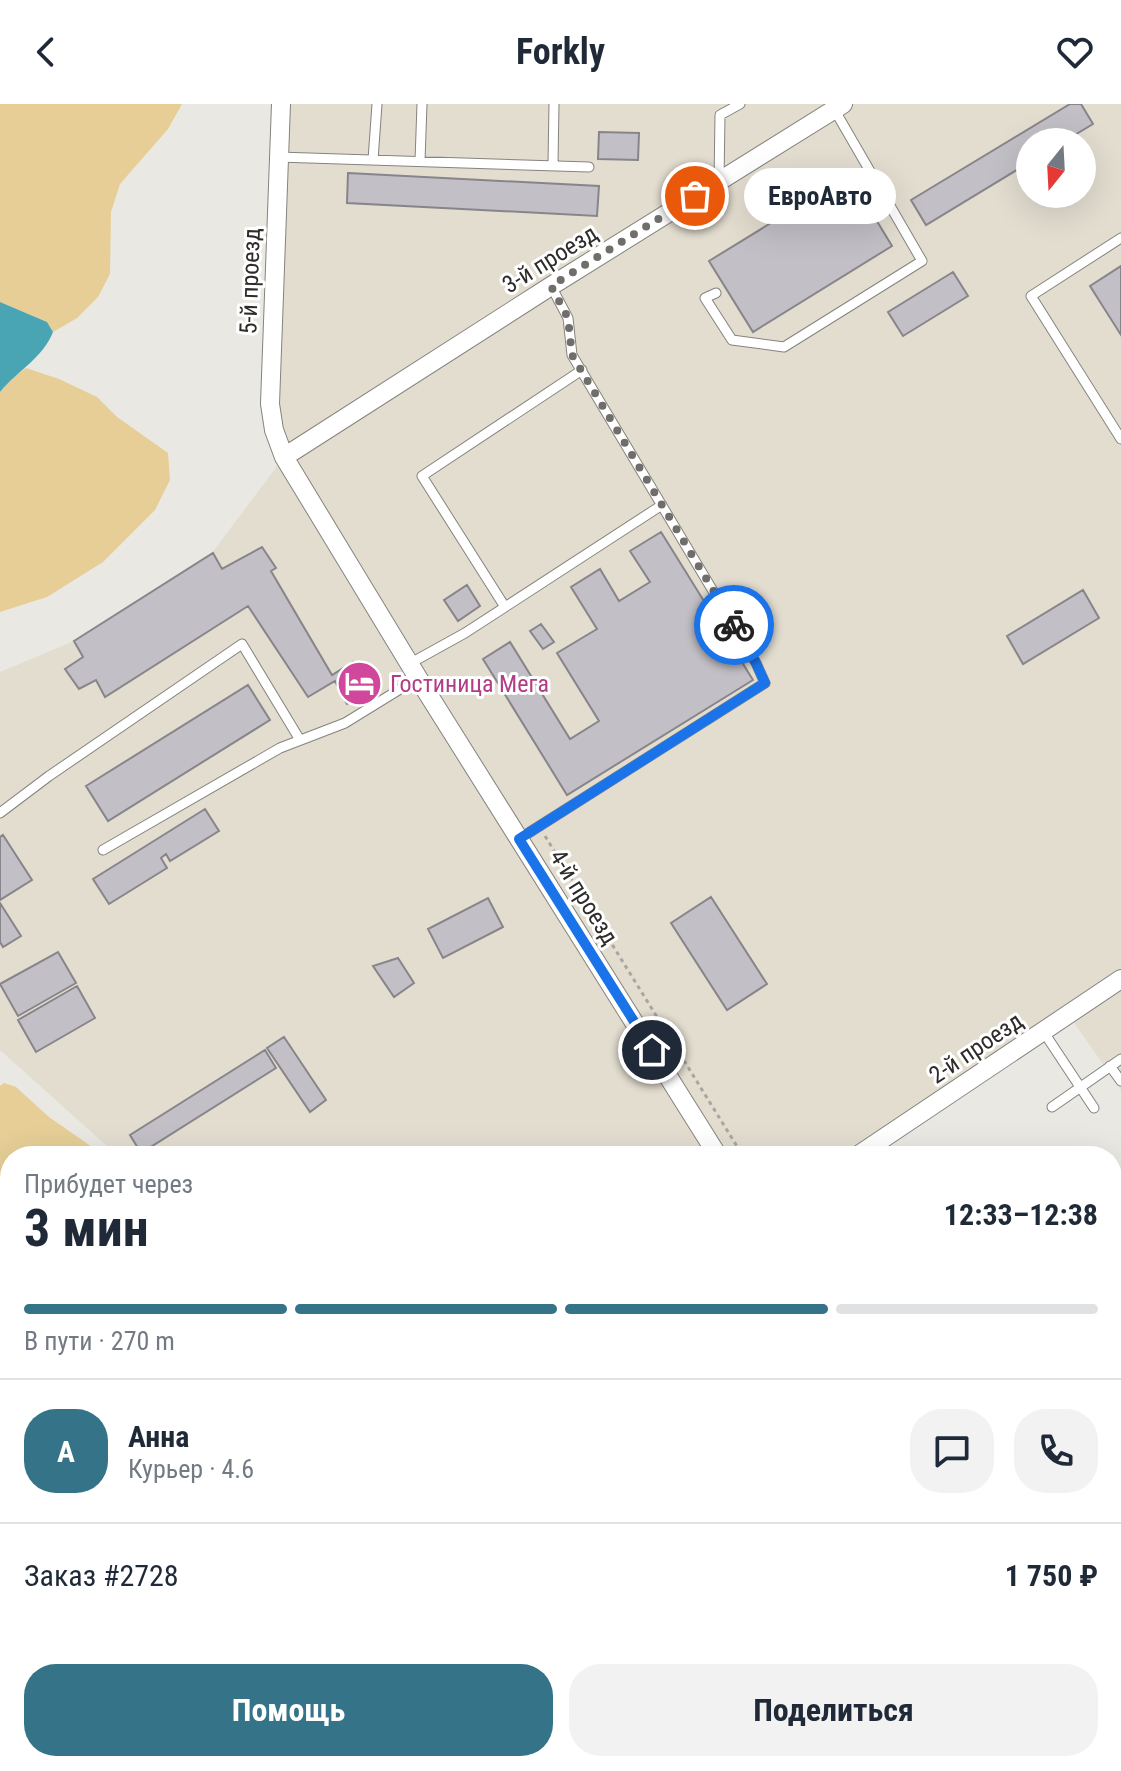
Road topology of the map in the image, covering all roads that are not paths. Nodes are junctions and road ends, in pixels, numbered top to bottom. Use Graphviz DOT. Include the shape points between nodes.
graph roads {
  1 [pos="281,104"];
  2 [pos="377,104"];
  3 [pos="422,104"];
  4 [pos="554,104"];
  5 [pos="740,104"];
  6 [pos="839,107"];
  7 [pos="278,157"];
  8 [pos="373,160"];
  9 [pos="420,161"];
  10 [pos="553,164"];
  11 [pos="589,167"];
  12 [pos="719,181"];
  13 [pos="1121,238"];
  14 [pos="551,286"];
  15 [pos="716,293"];
  16 [pos="582,370"];
  17 [pos="1121,439"];
  18 [pos="284,457"];
  19 [pos="662,505"];
  20 [pos="505,607"];
  21 [pos="414,671"];
  22 [pos="300,740"];
  23 [pos="0,813"];
  24 [pos="519,839"];
  25 [pos="103,850"];
  26 [pos="1121,979"];
  27 [pos="1043,1031"];
  28 [pos="1121,1059"];
  29 [pos="1110,1066"];
  30 [pos="1121,1081"];
  31 [pos="1080,1086"];
  32 [pos="1052,1107"];
  33 [pos="1094,1108"];
  34 [pos="712,1146"];
  35 [pos="872,1146"];
  1 -- 7 [label="street, 5-й проезд"];
  2 -- 8 [label="lane"];
  3 -- 9 [label="lane"];
  4 -- 10 [label="lane"];
  5 -- 12 [label="lane" via="720,115"];
  6 -- 12 [label="street, 3-й проезд"];
  6 -- 15 [label="lane" via="922,261 784,347 732,340 705,298"];
  7 -- 8 [label="lane"];
  7 -- 18 [label="street, 5-й проезд" via="270,404"];
  8 -- 9 [label="lane"];
  9 -- 10 [label="lane"];
  10 -- 11 [label="lane"];
  12 -- 14 [label="street, 3-й проезд"];
  13 -- 17 [label="lane" via="1031,296"];
  14 -- 16 [label="lane" via="568,318 572,355"];
  14 -- 18 [label="street, 3-й проезд"];
  16 -- 19 [label="lane"];
  16 -- 20 [label="lane" via="422,476"];
  18 -- 21 [label="street, 4-й проезд"];
  19 -- 20 [label="lane"];
  19 -- 24 [label="lane" via="765,683"];
  20 -- 21 [label="lane"];
  21 -- 22 [label="lane" via="345,723"];
  21 -- 24 [label="street, 4-й проезд"];
  22 -- 23 [label="lane" via="242,644"];
  22 -- 25 [label="lane"];
  24 -- 34 [label="street, 4-й проезд"];
  26 -- 27 [label="street, 2-й проезд"];
  27 -- 31 [label="lane"];
  27 -- 35 [label="street, 2-й проезд"];
  28 -- 29 [label="lane"];
  29 -- 30 [label="lane"];
  29 -- 31 [label="lane"];
  31 -- 32 [label="lane"];
  31 -- 33 [label="lane"];
}
